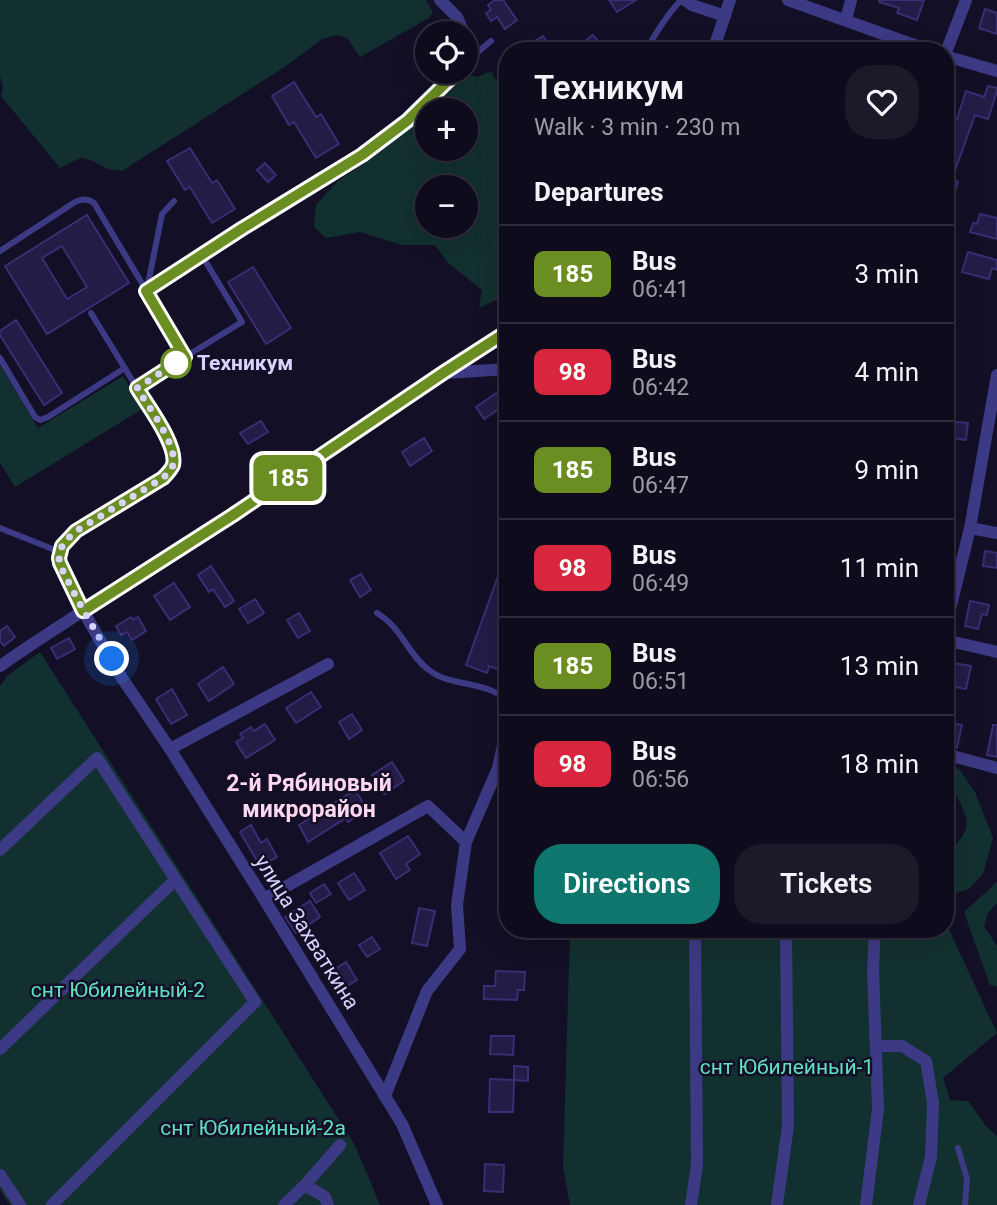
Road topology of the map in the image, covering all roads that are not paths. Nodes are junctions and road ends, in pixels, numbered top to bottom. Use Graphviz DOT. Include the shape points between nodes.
graph roads {
  1 [pos="440,0"];
  2 [pos="683,0"];
  3 [pos="730,0"];
  4 [pos="788,0"];
  5 [pos="851,0"];
  6 [pos="966,0"];
  7 [pos="725,16"];
  8 [pos="846,20"];
  9 [pos="459,21"];
  10 [pos="491,41"];
  11 [pos="651,42"];
  12 [pos="716,42"];
  13 [pos="906,42"];
  14 [pos="950,42"];
  15 [pos="478,52"];
  16 [pos="954,58"];
  17 [pos="997,71"];
  18 [pos="445,84"];
  19 [pos="174,201"];
  20 [pos="0,251"];
  21 [pos="201,254"];
  22 [pos="146,291"];
  23 [pos="91,313"];
  24 [pos="499,337"];
  25 [pos="185,357"];
  26 [pos="0,359"];
  27 [pos="125,368"];
  28 [pos="499,370"];
  29 [pos="443,373"];
  30 [pos="997,375"];
  31 [pos="137,388"];
  32 [pos="994,406"];
  33 [pos="0,528"];
  34 [pos="970,528"];
  35 [pos="997,533"];
  36 [pos="60,552"];
  37 [pos="954,593"];
  38 [pos="83,611"];
  39 [pos="377,613"];
  40 [pos="954,642"];
  41 [pos="997,652"];
  42 [pos="328,664"];
  43 [pos="0,666"];
  44 [pos="499,694"];
  45 [pos="170,749"];
  46 [pos="954,756"];
  47 [pos="499,763"];
  48 [pos="997,768"];
  49 [pos="466,842"];
  50 [pos="0,850"];
  51 [pos="175,880"];
  52 [pos="264,899"];
  53 [pos="695,938"];
  54 [pos="786,938"];
  55 [pos="875,938"];
  56 [pos="876,1046"];
  57 [pos="0,1049"];
  58 [pos="386,1096"];
  59 [pos="340,1145"];
  60 [pos="958,1148"];
  61 [pos="0,1175"];
  62 [pos="305,1185"];
  63 [pos="20,1205"];
  64 [pos="52,1205"];
  65 [pos="284,1205"];
  66 [pos="328,1205"];
  67 [pos="437,1205"];
  68 [pos="691,1205"];
  69 [pos="777,1205"];
  70 [pos="866,1205"];
  71 [pos="919,1205"];
  72 [pos="965,1205"];
  1 -- 9 [label="street"];
  2 -- 7 [label="street"];
  2 -- 11 [label="lane" via="671,10"];
  3 -- 7 [label="street"];
  4 -- 8 [label="street"];
  5 -- 8 [label="street"];
  6 -- 14 [label="street"];
  7 -- 12 [label="street"];
  8 -- 13 [label="street"];
  10 -- 15 [label="lane"];
  16 -- 17 [label="street"];
  18 -- 21 [label="street" via="362,155"];
  19 -- 22 [label="lane" via="162,215"];
  20 -- 22 [label="lane" via="75,202 89,199"];
  21 -- 22 [label="street"];
  21 -- 25 [label="lane" via="242,322"];
  22 -- 25 [label="street"];
  23 -- 27 [label="lane"];
  24 -- 29 [label="street"];
  25 -- 31 [label="street"];
  26 -- 27 [label="lane" via="40,420"];
  27 -- 31 [label="lane"];
  28 -- 29 [label="street"];
  29 -- 38 [label="street"];
  30 -- 32 [label="street"];
  31 -- 36 [label="street" via="169,442 172,466 163,478 76,531"];
  32 -- 34 [label="street"];
  33 -- 36 [label="lane"];
  34 -- 35 [label="street"];
  34 -- 37 [label="street"];
  36 -- 38 [label="street, улица Захваткина" via="63,570"];
  38 -- 43 [label="street"];
  38 -- 45 [label="street, улица Захваткина"];
  39 -- 44 [label="lane" via="393,625 432,673"];
  40 -- 41 [label="street"];
  42 -- 45 [label="street"];
  45 -- 52 [label="street, улица Захваткина"];
  46 -- 48 [label="street"];
  47 -- 49 [label="street"];
  49 -- 52 [label="street" via="428,806"];
  49 -- 58 [label="street" via="457,905 460,949 427,991"];
  50 -- 51 [label="street" via="97,758"];
  51 -- 57 [label="street"];
  51 -- 64 [label="street" via="255,1002"];
  52 -- 58 [label="street, улица Захваткина"];
  53 -- 68 [label="street" via="697,1165"];
  54 -- 69 [label="street" via="788,1126"];
  55 -- 56 [label="street"];
  56 -- 70 [label="street" via="878,1109"];
  56 -- 71 [label="street" via="902,1046 926,1061 933,1103 930,1157"];
  58 -- 67 [label="street, улица Захваткина"];
  59 -- 62 [label="street"];
  60 -- 72 [label="lane" via="967,1179"];
  61 -- 63 [label="street"];
  62 -- 65 [label="street"];
  62 -- 66 [label="street" via="325,1197"];
}
